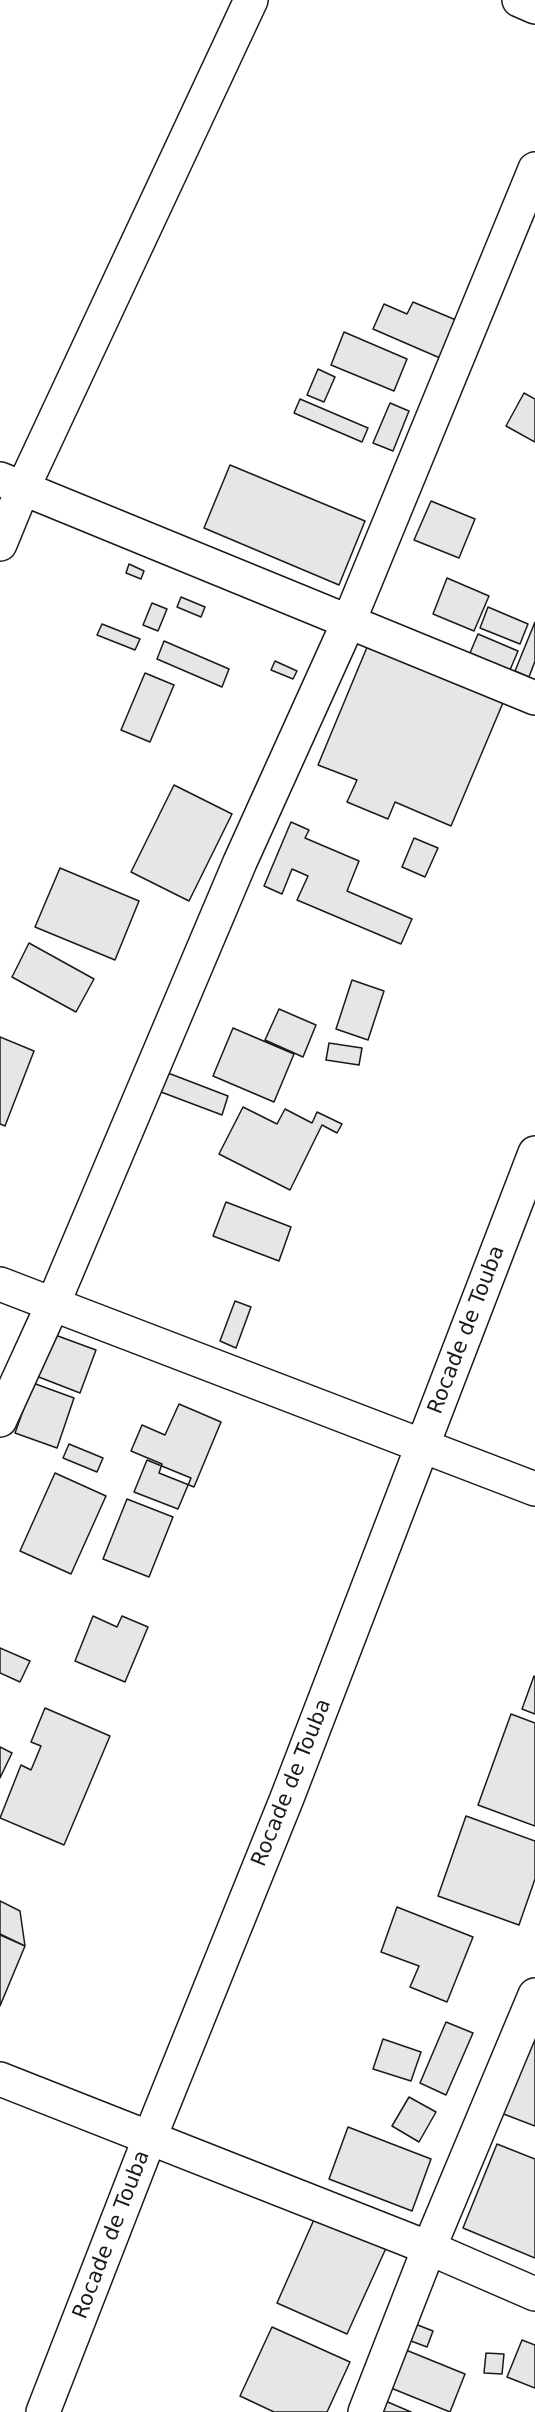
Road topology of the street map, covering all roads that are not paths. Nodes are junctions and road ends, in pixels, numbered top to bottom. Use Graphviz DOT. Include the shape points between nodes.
graph roads {
  1 [pos="251,0"];
  2 [pos="519,0"];
  3 [pos="535,7"];
  4 [pos="535,169"];
  5 [pos="12,483"];
  6 [pos="0,544"];
  7 [pos="349,621"];
  8 [pos="535,698"];
  9 [pos="535,1152"];
  10 [pos="0,1284"];
  11 [pos="53,1304"];
  12 [pos="0,1419"];
  13 [pos="423,1447"];
  14 [pos="535,1489"];
  15 [pos="535,1995"];
  16 [pos="0,2079"];
  17 [pos="150,2137"];
  18 [pos="429,2248"];
  19 [pos="535,2294"];
  20 [pos="43,2412"];
  21 [pos="365,2412"];
  1 -- 5 [label="street"];
  2 -- 3 [label="street"];
  4 -- 7 [label="street"];
  5 -- 6 [label="street"];
  5 -- 7 [label="street"];
  7 -- 8 [label="street"];
  7 -- 11 [label="street" via="240,862"];
  9 -- 13 [label="street, Rocade de Touba"];
  10 -- 11 [label="street"];
  11 -- 12 [label="street"];
  11 -- 13 [label="street"];
  13 -- 14 [label="street"];
  13 -- 17 [label="street, Rocade de Touba"];
  15 -- 18 [label="street"];
  16 -- 17 [label="street"];
  17 -- 18 [label="street"];
  17 -- 20 [label="street, Rocade de Touba"];
  18 -- 19 [label="street"];
  18 -- 21 [label="street"];
}
